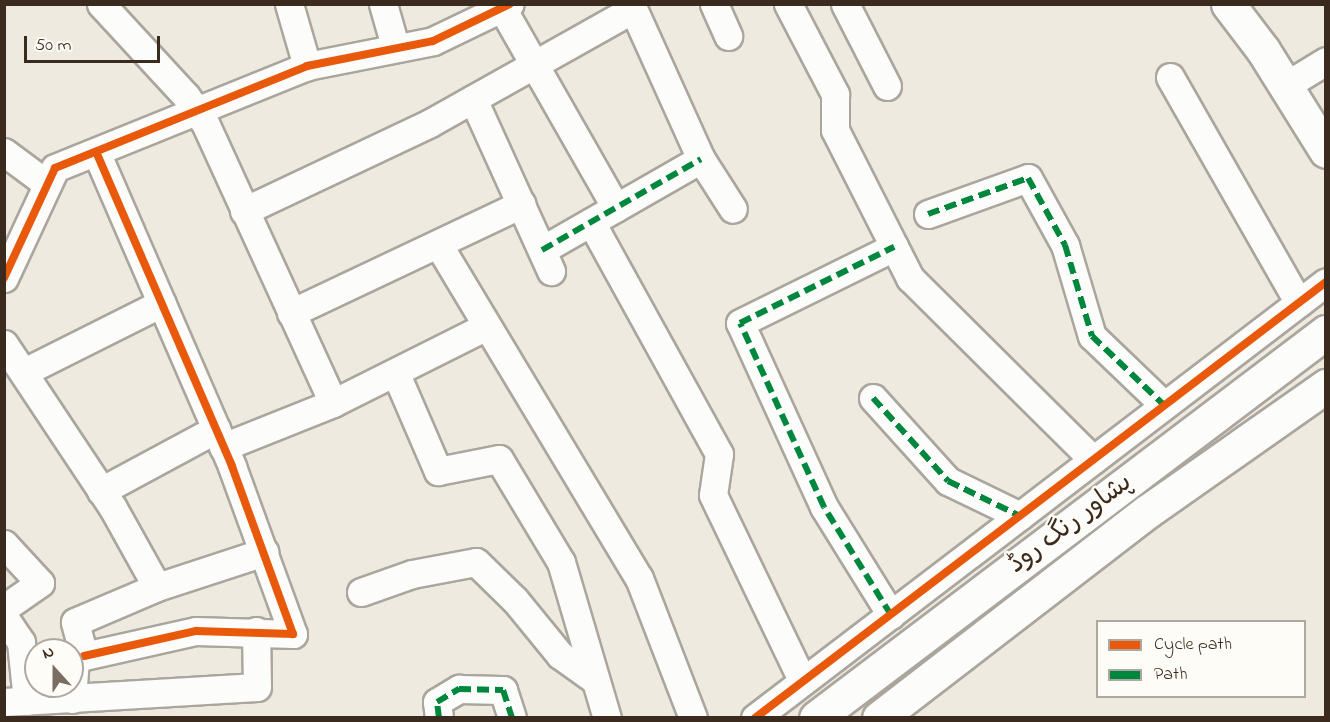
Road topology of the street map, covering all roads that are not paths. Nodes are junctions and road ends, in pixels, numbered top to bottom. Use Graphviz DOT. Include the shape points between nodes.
graph roads {
  1 [pos="101,4"];
  2 [pos="289,4"];
  3 [pos="383,4"];
  4 [pos="714,4"];
  5 [pos="788,4"];
  6 [pos="845,4"];
  7 [pos="506,6"];
  8 [pos="1234,6"];
  9 [pos="632,7"];
  10 [pos="728,36"];
  11 [pos="395,46"];
  12 [pos="1326,61"];
  13 [pos="536,65"];
  14 [pos="307,66"];
  15 [pos="1170,77"];
  16 [pos="887,86"];
  17 [pos="1285,86"];
  18 [pos="473,99"];
  19 [pos="196,110"];
  20 [pos="1326,151"];
  21 [pos="4,152"];
  22 [pos="96,152"];
  23 [pos="701,159"];
  24 [pos="47,184"];
  25 [pos="522,204"];
  26 [pos="616,208"];
  27 [pos="733,209"];
  28 [pos="244,212"];
  29 [pos="928,214"];
  30 [pos="591,222"];
  31 [pos="438,244"];
  32 [pos="894,247"];
  33 [pos="4,279"];
  34 [pos="1326,282"];
  35 [pos="162,303"];
  36 [pos="1299,303"];
  37 [pos="291,313"];
  38 [pos="487,326"];
  39 [pos="1326,332"];
  40 [pos="4,344"];
  41 [pos="24,372"];
  42 [pos="396,374"];
  43 [pos="1326,386"];
  44 [pos="873,398"];
  45 [pos="333,403"];
  46 [pos="1164,405"];
  47 [pos="220,438"];
  48 [pos="1093,460"];
  49 [pos="102,491"];
  50 [pos="1020,516"];
  51 [pos="4,544"];
  52 [pos="264,552"];
  53 [pos="157,587"];
  54 [pos="361,592"];
  55 [pos="4,608"];
  56 [pos="891,615"];
  57 [pos="4,617"];
  58 [pos="256,631"];
  59 [pos="79,638"];
  60 [pos="84,656"];
  61 [pos="595,680"];
  62 [pos="802,680"];
  63 [pos="72,699"];
  64 [pos="12,706"];
  65 [pos="107,707"];
  66 [pos="439,717"];
  67 [pos="512,717"];
  68 [pos="607,717"];
  69 [pos="693,717"];
  70 [pos="755,717"];
  71 [pos="816,717"];
  72 [pos="879,717"];
  1 -- 19 [label="street"];
  2 -- 14 [label="street"];
  3 -- 11 [label="street"];
  4 -- 10 [label="street"];
  5 -- 32 [label="street" via="835,94 835,130"];
  6 -- 16 [label="street"];
  7 -- 11 [label="street" via="433,41"];
  7 -- 13 [label="street"];
  8 -- 17 [label="main road"];
  9 -- 13 [label="street"];
  9 -- 23 [label="street"];
  11 -- 14 [label="street"];
  12 -- 17 [label="street"];
  13 -- 18 [label="street"];
  13 -- 26 [label="street"];
  14 -- 19 [label="street"];
  15 -- 36 [label="street"];
  17 -- 20 [label="main road"];
  18 -- 25 [label="street"];
  18 -- 28 [label="street"];
  19 -- 22 [label="street"];
  19 -- 28 [label="street"];
  21 -- 24 [label="street"];
  22 -- 24 [label="street" via="55,168"];
  22 -- 35 [label="street"];
  23 -- 26 [label="street"];
  23 -- 27 [label="street"];
  24 -- 33 [label="street"];
  25 -- 30 [label="street" via="547,261"];
  25 -- 31 [label="street"];
  26 -- 30 [label="street"];
  28 -- 37 [label="street"];
  29 -- 46 [label="street" via="1028,178 1065,246 1092,336"];
  30 -- 62 [label="street" via="719,454 713,495"];
  31 -- 37 [label="street"];
  31 -- 38 [label="street"];
  32 -- 48 [label="street" via="910,278"];
  32 -- 56 [label="street" via="740,323 824,507"];
  34 -- 36 [label="street"];
  35 -- 41 [label="street"];
  35 -- 47 [label="street"];
  36 -- 46 [label="street"];
  37 -- 45 [label="street"];
  38 -- 42 [label="street"];
  38 -- 69 [label="street" via="639,578"];
  39 -- 71 [label="main road, پشاور رنگ روڈ"];
  40 -- 41 [label="street"];
  41 -- 49 [label="street"];
  42 -- 45 [label="street"];
  42 -- 61 [label="street" via="438,471 499,459 561,562"];
  43 -- 72 [label="main road, پشاور رنگ روڈ" via="1148,511"];
  44 -- 50 [label="street" via="948,480"];
  45 -- 47 [label="street"];
  46 -- 48 [label="street"];
  47 -- 49 [label="street"];
  47 -- 52 [label="street"];
  48 -- 50 [label="street"];
  49 -- 53 [label="street"];
  50 -- 56 [label="street"];
  51 -- 55 [label="street" via="40,584"];
  52 -- 53 [label="street"];
  52 -- 58 [label="street" via="293,634"];
  53 -- 59 [label="street" via="75,622"];
  54 -- 61 [label="street" via="412,574 476,562 515,600 560,655"];
  56 -- 62 [label="street"];
  57 -- 64 [label="street" via="21,642"];
  58 -- 60 [label="street" via="196,631"];
  58 -- 65 [label="street" via="257,687"];
  61 -- 68 [label="street"];
  62 -- 70 [label="street"];
  63 -- 64 [label="street"];
  63 -- 65 [label="street"];
  66 -- 67 [label="street" via="437,702 459,689 503,690"];
}
